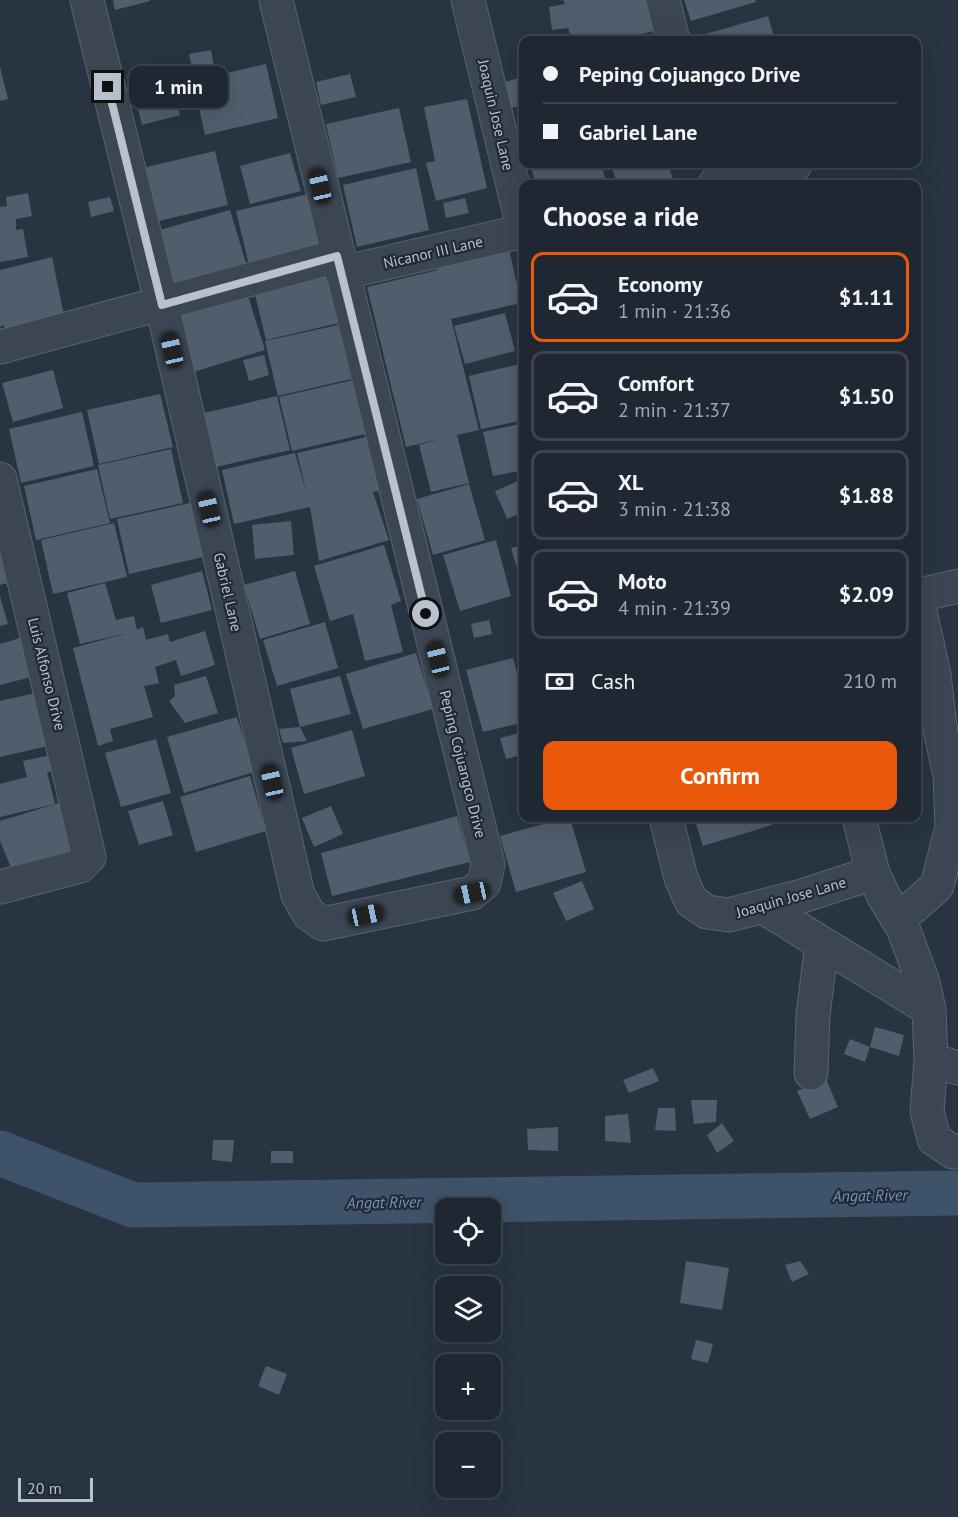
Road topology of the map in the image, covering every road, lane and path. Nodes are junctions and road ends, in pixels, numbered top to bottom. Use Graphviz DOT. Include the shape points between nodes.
graph roads {
  1 [pos="87,0"];
  2 [pos="276,0"];
  3 [pos="468,0"];
  4 [pos="663,0"];
  5 [pos="672,36"];
  6 [pos="782,168"];
  7 [pos="732,180"];
  8 [pos="519,210"];
  9 [pos="519,232"];
  10 [pos="340,265"];
  11 [pos="162,305"];
  12 [pos="0,347"];
  13 [pos="0,479"];
  14 [pos="958,586"];
  15 [pos="921,595"];
  16 [pos="921,616"];
  17 [pos="667,822"];
  18 [pos="861,822"];
  19 [pos="488,864"];
  20 [pos="873,873"];
  21 [pos="0,887"];
  22 [pos="763,907"];
  23 [pos="895,915"];
  24 [pos="822,943"];
  25 [pos="929,1009"];
  26 [pos="945,1064"];
  27 [pos="811,1073"];
  28 [pos="958,1151"];
  1 -- 11 [label="street, Gabriel Lane"];
  2 -- 10 [label="street, Peping Cojuangco Drive"];
  3 -- 8 [label="street, Joaquin Jose Lane"];
  4 -- 5 [label="street"];
  6 -- 7 [label="street"];
  9 -- 10 [label="street, Nicanor III Lane"];
  10 -- 11 [label="street, Nicanor III Lane"];
  10 -- 19 [label="street, Peping Cojuangco Drive"];
  11 -- 12 [label="street, Nicanor III Lane"];
  11 -- 19 [label="street, Gabriel Lane" via="298,895 309,914 323,924 472,893 484,883"];
  13 -- 21 [label="street, Luis Alfonso Drive" via="89,857 80,866"];
  14 -- 15 [label="street"];
  16 -- 23 [label="street" via="950,775 952,827 937,886 912,908"];
  17 -- 22 [label="street, Joaquin Jose Lane" via="691,901 707,912 729,915"];
  18 -- 20 [label="street"];
  20 -- 22 [label="street, Joaquin Jose Lane"];
  20 -- 23 [label="street"];
  22 -- 24 [label="street"];
  23 -- 25 [label="street" via="922,979"];
  24 -- 25 [label="street"];
  24 -- 27 [label="street"];
  25 -- 26 [label="street"];
  26 -- 28 [label="street" via="927,1111 934,1139 953,1152"];
}
